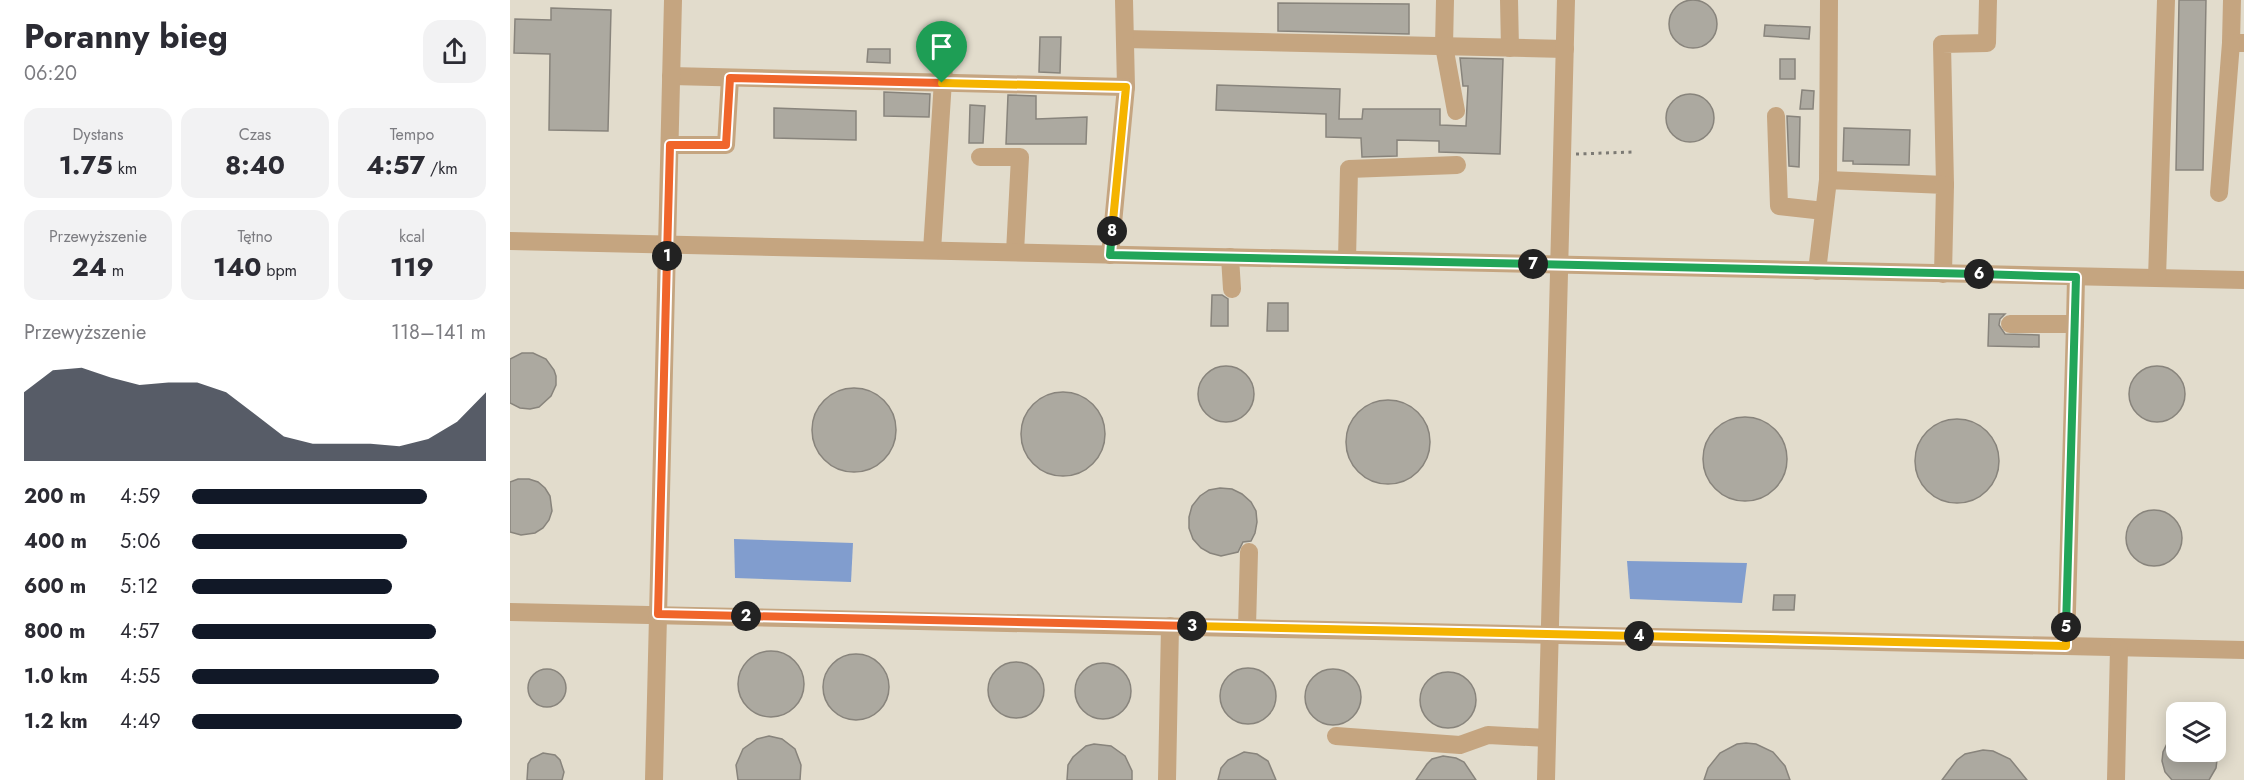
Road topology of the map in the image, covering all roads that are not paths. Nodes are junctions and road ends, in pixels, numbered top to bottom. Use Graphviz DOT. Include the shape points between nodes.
graph roads {
  1 [pos="673,0"];
  2 [pos="1124,0"];
  3 [pos="1445,0"];
  4 [pos="1509,0"];
  5 [pos="1566,0"];
  6 [pos="1828,0"];
  7 [pos="1988,0"];
  8 [pos="2166,0"];
  9 [pos="2232,0"];
  10 [pos="1125,39"];
  11 [pos="2237,43"];
  12 [pos="1444,46"];
  13 [pos="1510,48"];
  14 [pos="1565,49"];
  15 [pos="945,50"];
  16 [pos="671,76"];
  17 [pos="730,78"];
  18 [pos="942,83"];
  19 [pos="1126,87"];
  20 [pos="1456,111"];
  21 [pos="1776,116"];
  22 [pos="670,145"];
  23 [pos="981,157"];
  24 [pos="1457,165"];
  25 [pos="1828,180"];
  26 [pos="1945,185"];
  27 [pos="2220,193"];
  28 [pos="1824,211"];
  29 [pos="510,241"];
  30 [pos="668,244"];
  31 [pos="932,250"];
  32 [pos="1015,252"];
  33 [pos="1110,255"];
  34 [pos="1230,257"];
  35 [pos="1347,260"];
  36 [pos="1560,265"];
  37 [pos="1817,271"];
  38 [pos="1943,274"];
  39 [pos="2076,277"];
  40 [pos="2157,278"];
  41 [pos="2244,280"];
  42 [pos="1232,289"];
  43 [pos="2010,324"];
  44 [pos="2075,324"];
  45 [pos="1249,552"];
  46 [pos="510,612"];
  47 [pos="658,614"];
  48 [pos="1170,626"];
  49 [pos="1248,627"];
  50 [pos="1550,634"];
  51 [pos="2066,646"];
  52 [pos="2119,648"];
  53 [pos="2244,650"];
  54 [pos="1336,736"];
  55 [pos="1547,738"];
  56 [pos="654,780"];
  57 [pos="1167,780"];
  58 [pos="1546,780"];
  59 [pos="2116,780"];
  1 -- 16 [label="lane"];
  2 -- 10 [label="lane"];
  3 -- 12 [label="lane"];
  4 -- 13 [label="lane"];
  5 -- 14 [label="lane"];
  6 -- 25 [label="lane"];
  7 -- 26 [label="lane" via="1987,43 1942,44"];
  8 -- 40 [label="lane"];
  9 -- 11 [label="lane"];
  10 -- 12 [label="lane"];
  10 -- 19 [label="lane"];
  11 -- 27 [label="lane"];
  12 -- 13 [label="lane"];
  12 -- 20 [label="lane"];
  13 -- 14 [label="lane"];
  14 -- 36 [label="lane"];
  15 -- 18 [label="lane"];
  16 -- 17 [label="lane"];
  16 -- 22 [label="lane"];
  17 -- 18 [label="lane"];
  17 -- 22 [label="lane" via="726,145"];
  18 -- 19 [label="lane"];
  18 -- 31 [label="lane"];
  19 -- 33 [label="lane"];
  21 -- 28 [label="lane" via="1779,206"];
  22 -- 30 [label="lane"];
  23 -- 32 [label="lane" via="1020,157"];
  24 -- 35 [label="lane" via="1348,169"];
  25 -- 26 [label="lane"];
  25 -- 28 [label="lane"];
  26 -- 38 [label="lane"];
  28 -- 37 [label="lane"];
  29 -- 30 [label="lane"];
  30 -- 31 [label="lane"];
  30 -- 47 [label="lane"];
  31 -- 32 [label="lane"];
  32 -- 33 [label="lane"];
  33 -- 34 [label="lane"];
  34 -- 35 [label="lane"];
  34 -- 42 [label="lane"];
  35 -- 36 [label="lane"];
  36 -- 37 [label="lane"];
  36 -- 50 [label="lane"];
  37 -- 38 [label="lane"];
  38 -- 39 [label="lane"];
  39 -- 40 [label="lane"];
  39 -- 44 [label="lane"];
  40 -- 41 [label="lane"];
  43 -- 44 [label="lane"];
  44 -- 51 [label="lane"];
  45 -- 49 [label="lane"];
  46 -- 47 [label="lane"];
  47 -- 48 [label="lane"];
  47 -- 56 [label="lane"];
  48 -- 49 [label="lane"];
  48 -- 57 [label="lane"];
  49 -- 50 [label="lane"];
  50 -- 51 [label="lane"];
  50 -- 55 [label="lane"];
  51 -- 52 [label="lane"];
  52 -- 53 [label="lane"];
  52 -- 59 [label="lane"];
  54 -- 55 [label="lane" via="1460,745 1488,735"];
  55 -- 58 [label="lane"];
}
